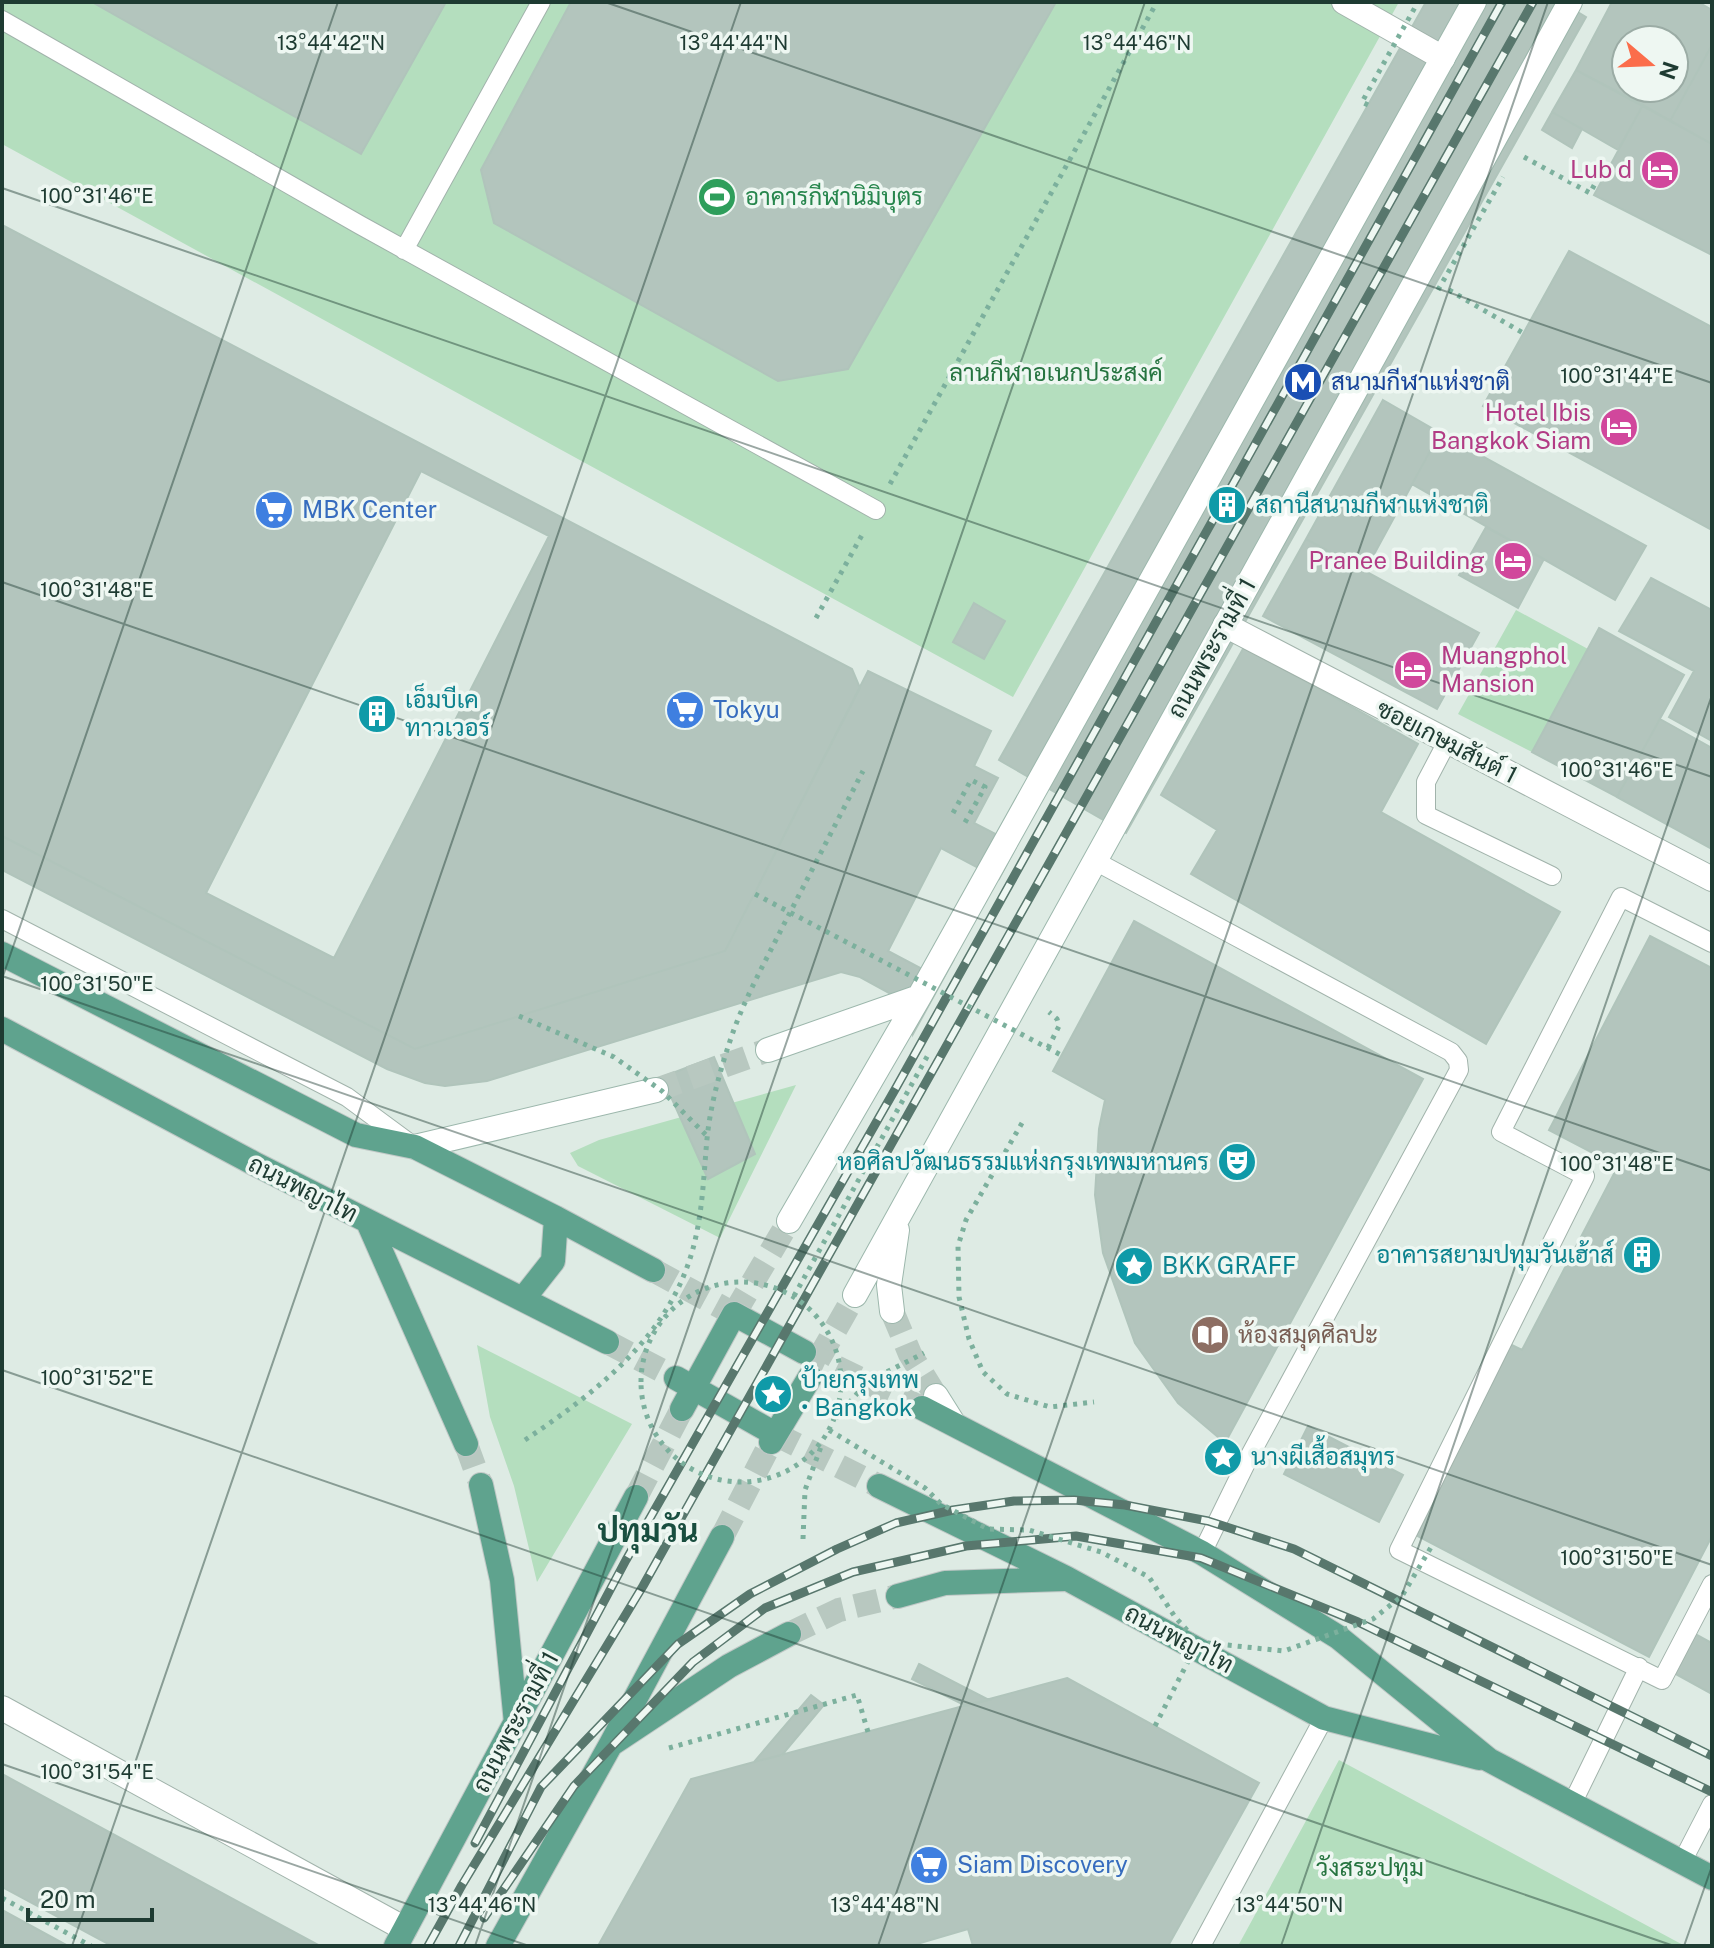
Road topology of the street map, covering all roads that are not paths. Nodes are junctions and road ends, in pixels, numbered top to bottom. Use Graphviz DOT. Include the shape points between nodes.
graph roads {
  1 [pos="541,2"];
  2 [pos="1344,2"];
  3 [pos="1474,2"];
  4 [pos="1570,2"];
  5 [pos="2,20"];
  6 [pos="1443,58"];
  7 [pos="404,250"];
  8 [pos="876,510"];
  9 [pos="1225,625"];
  10 [pos="1447,742"];
  11 [pos="1095,861"];
  12 [pos="1552,876"];
  13 [pos="1712,879"];
  14 [pos="2,919"];
  15 [pos="1712,943"];
  16 [pos="2,954"];
  17 [pos="919,997"];
  18 [pos="2,1029"];
  19 [pos="768,1050"];
  20 [pos="656,1090"];
  21 [pos="415,1147"];
  22 [pos="902,1208"];
  23 [pos="556,1218"];
  24 [pos="789,1221"];
  25 [pos="368,1222"];
  26 [pos="653,1270"];
  27 [pos="855,1295"];
  28 [pos="523,1299"];
  29 [pos="892,1311"];
  30 [pos="607,1342"];
  31 [pos="804,1352"];
  32 [pos="810,1377"];
  33 [pos="929,1402"];
  34 [pos="466,1444"];
  35 [pos="481,1485"];
  36 [pos="879,1486"];
  37 [pos="636,1497"];
  38 [pos="722,1537"];
  39 [pos="1202,1553"];
  40 [pos="1066,1578"];
  41 [pos="1712,1584"];
  42 [pos="898,1596"];
  43 [pos="789,1634"];
  44 [pos="1639,1667"];
  45 [pos="2,1708"];
  46 [pos="1324,1718"];
  47 [pos="516,1723"];
  48 [pos="611,1744"];
  49 [pos="1489,1760"];
  50 [pos="1572,1804"];
  51 [pos="1712,1804"];
  52 [pos="1682,1862"];
  53 [pos="1712,1878"];
  54 [pos="401,1938"];
  55 [pos="498,1946"];
  56 [pos="1201,1946"];
  1 -- 7 [label="lane"];
  2 -- 6 [label="main road"];
  3 -- 6 [label="main road"];
  4 -- 9 [label="main road, ถนนพระรามที่ 1" via="1429,282"];
  5 -- 7 [label="lane"];
  6 -- 17 [label="main road"];
  7 -- 8 [label="lane"];
  9 -- 10 [label="main road, ซอยเกษมสันต์ 1"];
  9 -- 11 [label="main road, ถนนพระรามที่ 1"];
  10 -- 12 [label="lane" via="1426,782 1426,815"];
  10 -- 13 [label="main road, ซอยเกษมสันต์ 1"];
  11 -- 22 [label="main road, ถนนพระรามที่ 1"];
  11 -- 39 [label="lane" via="1451,1052 1459,1066"];
  14 -- 21 [label="lane" via="347,1097"];
  15 -- 44 [label="lane" via="1621,897 1501,1132 1585,1176 1399,1550"];
  16 -- 21 [label="main road" via="356,1135"];
  17 -- 19 [label="main road"];
  17 -- 24 [label="main road"];
  18 -- 25 [label="main road, ถนนพญาไท"];
  20 -- 21 [label="main road"];
  21 -- 23 [label="main road"];
  22 -- 27 [label="main road, ถนนพระรามที่ 1"];
  22 -- 29 [label="main road" via="889,1285"];
  23 -- 26 [label="main road"];
  23 -- 28 [label="main road" via="553,1261"];
  25 -- 28 [label="main road, ถนนพญาไท"];
  25 -- 34 [label="main road"];
  28 -- 30 [label="main road, ถนนพญาไท"];
  31 -- 32 [label="main road" via="734,1314 684,1392 773,1438"];
  33 -- 39 [label="main road, ถนนพญาไท" via="953,1423"];
  35 -- 47 [label="main road" via="502,1580"];
  36 -- 40 [label="main road, ถนนพญาไท"];
  37 -- 47 [label="main road, ถนนพระรามที่ 1"];
  38 -- 48 [label="main road"];
  39 -- 49 [label="main road, ถนนพญาไท" via="1338,1637"];
  40 -- 42 [label="main road" via="945,1583"];
  40 -- 46 [label="main road, ถนนพญาไท"];
  41 -- 44 [label="lane" via="1662,1680"];
  43 -- 48 [label="main road" via="729,1666"];
  44 -- 50 [label="lane"];
  45 -- 54 [label="main road"];
  46 -- 49 [label="main road, ถนนพญาไท"];
  46 -- 56 [label="lane"];
  47 -- 54 [label="main road, ถนนพระรามที่ 1"];
  48 -- 55 [label="main road"];
  49 -- 50 [label="main road, ถนนพญาไท"];
  50 -- 52 [label="main road, ถนนพญาไท"];
  51 -- 52 [label="lane"];
  52 -- 53 [label="main road, ถนนพญาไท"];
}
